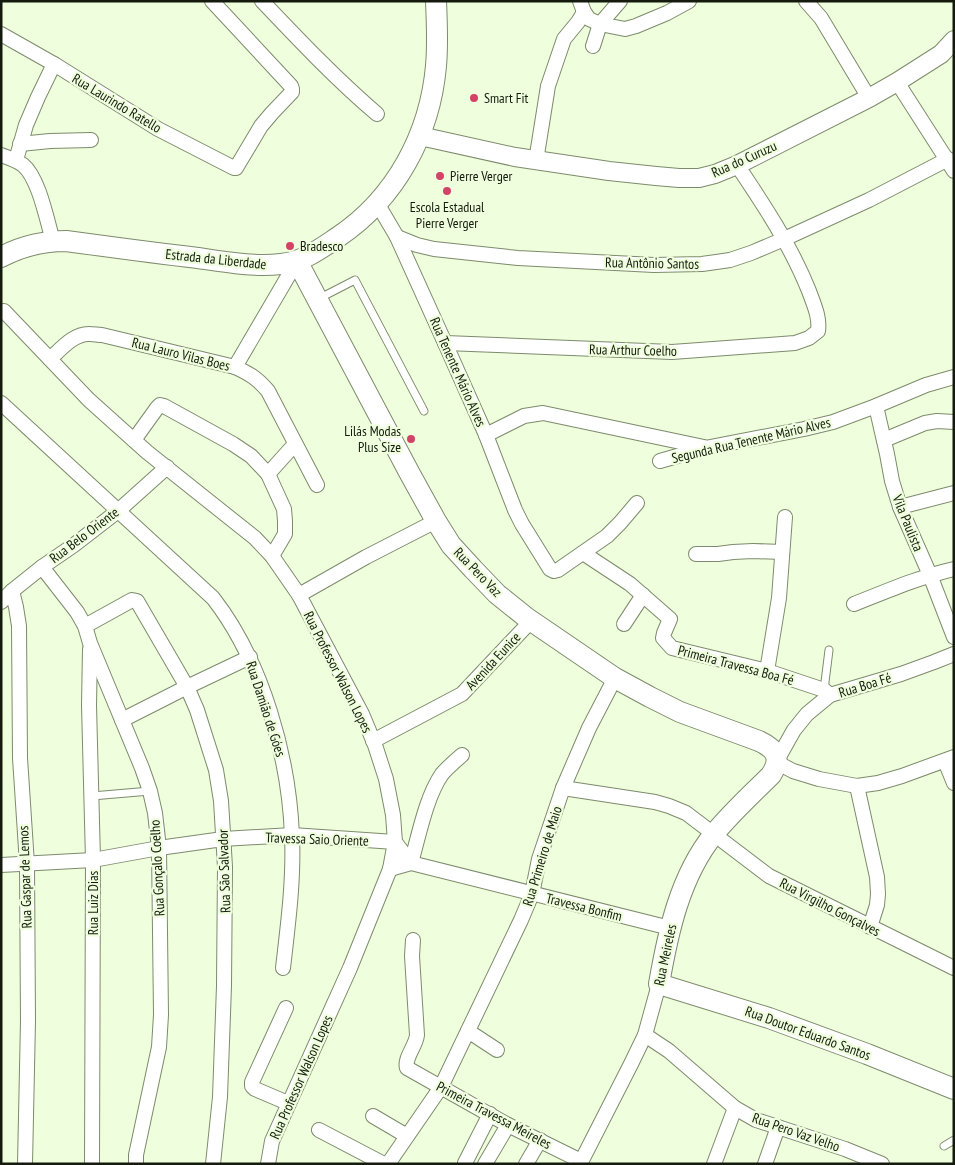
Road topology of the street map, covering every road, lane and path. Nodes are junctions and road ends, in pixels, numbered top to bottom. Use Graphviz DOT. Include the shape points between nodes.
graph roads {
  1 [pos="212,1"];
  2 [pos="262,1"];
  3 [pos="436,1"];
  4 [pos="620,1"];
  5 [pos="689,1"];
  6 [pos="806,1"];
  7 [pos="581,12"];
  8 [pos="600,24"];
  9 [pos="1,34"];
  10 [pos="954,40"];
  11 [pos="593,46"];
  12 [pos="54,64"];
  13 [pos="897,82"];
  14 [pos="869,98"];
  15 [pos="377,114"];
  16 [pos="420,136"];
  17 [pos="91,140"];
  18 [pos="20,144"];
  19 [pos="1,155"];
  20 [pos="16,160"];
  21 [pos="536,160"];
  22 [pos="737,165"];
  23 [pos="951,165"];
  24 [pos="377,203"];
  25 [pos="397,237"];
  26 [pos="784,239"];
  27 [pos="53,241"];
  28 [pos="1,257"];
  29 [pos="297,261"];
  30 [pos="317,300"];
  31 [pos="4,311"];
  32 [pos="445,343"];
  33 [pos="50,359"];
  34 [pos="235,367"];
  35 [pos="954,377"];
  36 [pos="1,403"];
  37 [pos="876,406"];
  38 [pos="424,411"];
  39 [pos="954,422"];
  40 [pos="486,436"];
  41 [pos="134,440"];
  42 [pos="884,440"];
  43 [pos="295,444"];
  44 [pos="705,448"];
  45 [pos="660,461"];
  46 [pos="166,467"];
  47 [pos="268,474"];
  48 [pos="317,485"];
  49 [pos="954,493"];
  50 [pos="637,503"];
  51 [pos="900,507"];
  52 [pos="118,511"];
  53 [pos="785,517"];
  54 [pos="436,521"];
  55 [pos="782,552"];
  56 [pos="583,553"];
  57 [pos="696,554"];
  58 [pos="272,556"];
  59 [pos="42,567"];
  60 [pos="954,569"];
  61 [pos="930,575"];
  62 [pos="12,591"];
  63 [pos="643,595"];
  64 [pos="299,596"];
  65 [pos="1,602"];
  66 [pos="854,604"];
  67 [pos="531,621"];
  68 [pos="624,624"];
  69 [pos="85,626"];
  70 [pos="954,637"];
  71 [pos="90,643"];
  72 [pos="829,650"];
  73 [pos="954,654"];
  74 [pos="250,657"];
  75 [pos="767,671"];
  76 [pos="615,678"];
  77 [pos="187,687"];
  78 [pos="827,693"];
  79 [pos="113,698"];
  80 [pos="90,705"];
  81 [pos="122,720"];
  82 [pos="373,741"];
  83 [pos="462,755"];
  84 [pos="949,759"];
  85 [pos="776,762"];
  86 [pos="954,783"];
  87 [pos="857,786"];
  88 [pos="563,788"];
  89 [pos="150,791"];
  90 [pos="92,796"];
  91 [pos="714,834"];
  92 [pos="292,835"];
  93 [pos="223,839"];
  94 [pos="395,842"];
  95 [pos="159,848"];
  96 [pos="93,860"];
  97 [pos="411,863"];
  98 [pos="27,864"];
  99 [pos="1,865"];
  100 [pos="390,869"];
  101 [pos="532,894"];
  102 [pos="870,927"];
  103 [pos="670,928"];
  104 [pos="413,940"];
  105 [pos="283,968"];
  106 [pos="954,968"];
  107 [pos="659,984"];
  108 [pos="286,1008"];
  109 [pos="468,1031"];
  110 [pos="645,1034"];
  111 [pos="496,1050"];
  112 [pos="441,1087"];
  113 [pos="954,1089"];
  114 [pos="288,1103"];
  115 [pos="735,1108"];
  116 [pos="490,1114"];
  117 [pos="373,1116"];
  118 [pos="508,1125"];
  119 [pos="778,1128"];
  120 [pos="319,1130"];
  121 [pos="407,1136"];
  122 [pos="540,1140"];
  123 [pos="954,1140"];
  124 [pos="944,1146"];
  125 [pos="581,1162"];
  126 [pos="465,1163"];
  127 [pos="25,1164"];
  128 [pos="92,1164"];
  129 [pos="136,1164"];
  130 [pos="213,1164"];
  131 [pos="268,1164"];
  132 [pos="384,1164"];
  133 [pos="388,1164"];
  134 [pos="485,1164"];
  135 [pos="526,1164"];
  136 [pos="714,1164"];
  137 [pos="765,1164"];
  138 [pos="882,1164"];
  1 -- 12 [label="street, Rua Laurindo Ratello" via="292,89 261,126 234,168 158,129"];
  2 -- 15 [label="street" via="327,69"];
  3 -- 16 [label="main road, Estrada da Liberdade" via="434,86"];
  4 -- 8 [label="street"];
  5 -- 8 [label="street" via="625,29"];
  6 -- 14 [label="street" via="821,18"];
  7 -- 8 [label="street"];
  7 -- 21 [label="street" via="564,39 548,86"];
  8 -- 11 [label="street"];
  9 -- 12 [label="street, Rua Laurindo Ratello"];
  10 -- 13 [label="street, Rua do Curuzu" via="940,54"];
  12 -- 18 [label="street"];
  13 -- 14 [label="street, Rua do Curuzu"];
  13 -- 23 [label="street"];
  14 -- 22 [label="street, Rua do Curuzu"];
  16 -- 21 [label="street, Rua do Curuzu"];
  16 -- 24 [label="main road, Estrada da Liberdade" via="401,172"];
  17 -- 18 [label="street"];
  18 -- 20 [label="street"];
  19 -- 20 [label="street"];
  20 -- 27 [label="street" via="28,169 36,183"];
  21 -- 22 [label="street, Rua do Curuzu" via="679,178 699,178"];
  22 -- 26 [label="street"];
  23 -- 26 [label="street, Rua Antônio Santos"];
  24 -- 25 [label="street, Rua Tenente Mário Alves"];
  24 -- 29 [label="main road, Estrada da Liberdade" via="363,219 341,235"];
  25 -- 26 [label="street, Rua Antônio Santos" via="417,245 455,252 654,266 730,260"];
  25 -- 32 [label="street, Rua Tenente Mário Alves"];
  26 -- 32 [label="street, Rua Arthur Coelho" via="818,314 818,331 809,338 795,342 672,352"];
  27 -- 28 [label="main road, Estrada da Liberdade" via="24,247"];
  27 -- 29 [label="main road, Estrada da Liberdade" via="248,264"];
  29 -- 30 [label="main road, Rua Pero Vaz"];
  29 -- 34 [label="street"];
  30 -- 38 [label="lane" via="355,280"];
  30 -- 54 [label="main road, Rua Pero Vaz"];
  31 -- 33 [label="street, Rua Professor Walson Lopes"];
  32 -- 40 [label="street, Rua Tenente Mário Alves"];
  33 -- 34 [label="street, Rua Lauro Vilas Boes" via="68,342 88,333"];
  33 -- 41 [label="street, Rua Professor Walson Lopes"];
  34 -- 43 [label="street, Rua Lauro Vilas Boes" via="250,374 268,392"];
  35 -- 37 [label="street, Segunda Rua Tenente Mário Alves"];
  36 -- 52 [label="street, Rua Damião de Góes"];
  37 -- 42 [label="street, Vila Paulista"];
  37 -- 44 [label="street, Segunda Rua Tenente Mário Alves" via="833,422"];
  39 -- 42 [label="street" via="925,424"];
  40 -- 44 [label="street" via="524,416 543,413"];
  40 -- 56 [label="street, Rua Tenente Mário Alves" via="515,510 550,569 558,570"];
  41 -- 46 [label="street, Rua Professor Walson Lopes"];
  41 -- 47 [label="street" via="157,408 164,406 233,444 251,456"];
  42 -- 51 [label="street, Vila Paulista"];
  43 -- 47 [label="street"];
  43 -- 48 [label="street, Rua Lauro Vilas Boes"];
  44 -- 45 [label="street, Segunda Rua Tenente Mário Alves"];
  46 -- 52 [label="street, Rua Belo Oriente"];
  46 -- 58 [label="street, Rua Professor Walson Lopes" via="248,532"];
  47 -- 58 [label="street" via="284,509 285,521 285,534"];
  49 -- 51 [label="street"];
  50 -- 56 [label="street" via="607,536"];
  51 -- 61 [label="street, Vila Paulista"];
  52 -- 59 [label="street, Rua Belo Oriente"];
  52 -- 74 [label="street, Rua Damião de Góes" via="213,598"];
  53 -- 55 [label="street"];
  54 -- 64 [label="street"];
  54 -- 67 [label="main road, Rua Pero Vaz" via="472,569"];
  55 -- 57 [label="street"];
  55 -- 75 [label="street" via="779,598"];
  56 -- 63 [label="street"];
  58 -- 64 [label="street, Rua Professor Walson Lopes"];
  59 -- 62 [label="street, Rua Belo Oriente"];
  59 -- 69 [label="street, Rua Gonçalo Coelho"];
  60 -- 61 [label="street"];
  61 -- 66 [label="street"];
  61 -- 70 [label="street, Vila Paulista"];
  62 -- 65 [label="street, Rua Belo Oriente"];
  62 -- 98 [label="street, Rua Gaspar de Lemos" via="19,626 20,758"];
  63 -- 68 [label="street"];
  63 -- 75 [label="street, Primeira Travessa Boa Fé" via="670,619 663,638 672,648"];
  64 -- 82 [label="street, Rua Professor Walson Lopes"];
  67 -- 76 [label="main road, Rua Pero Vaz"];
  67 -- 82 [label="street, Avenida Eunice" via="462,694"];
  69 -- 71 [label="street, Rua Gonçalo Coelho"];
  69 -- 77 [label="street, Rua São Salvador" via="132,600 137,601"];
  71 -- 79 [label="street, Rua Gonçalo Coelho"];
  71 -- 80 [label="street, Rua Luiz Dias"];
  72 -- 78 [label="lane"];
  73 -- 78 [label="street, Rua Boa Fé" via="901,674"];
  74 -- 77 [label="street"];
  74 -- 92 [label="street, Rua Damião de Góes" via="281,752"];
  75 -- 78 [label="street, Primeira Travessa Boa Fé"];
  76 -- 85 [label="main road, Rua Pero Vaz" via="680,712 769,746 776,755"];
  76 -- 88 [label="street, Rua Primeiro de Maio"];
  77 -- 81 [label="street"];
  77 -- 93 [label="street, Rua São Salvador" via="216,770"];
  78 -- 85 [label="street, Rua Boa Fé" via="794,730"];
  79 -- 80 [label="street"];
  79 -- 81 [label="street, Rua Gonçalo Coelho"];
  80 -- 90 [label="street, Rua Luiz Dias"];
  81 -- 89 [label="street, Rua Gonçalo Coelho"];
  82 -- 94 [label="street, Rua Professor Walson Lopes" via="386,780"];
  83 -- 97 [label="street" via="442,774 435,787"];
  84 -- 86 [label="street"];
  84 -- 87 [label="street" via="902,776"];
  85 -- 87 [label="street" via="818,779"];
  85 -- 91 [label="main road, Rua Meireles" via="771,775"];
  87 -- 102 [label="street" via="878,877 877,905"];
  88 -- 91 [label="street, Rua Virgilho Gonçalves" via="669,806 686,813"];
  88 -- 101 [label="street, Rua Primeiro de Maio" via="539,859"];
  89 -- 90 [label="lane"];
  89 -- 95 [label="street, Rua Gonçalo Coelho"];
  90 -- 96 [label="street, Rua Luiz Dias"];
  91 -- 102 [label="street, Rua Virgilho Gonçalves" via="768,876"];
  91 -- 103 [label="main road, Rua Meireles" via="686,884"];
  92 -- 93 [label="street, Travessa Saio Oriente"];
  92 -- 94 [label="street, Travessa Saio Oriente"];
  92 -- 105 [label="street, Rua Damião de Góes" via="291,899"];
  93 -- 95 [label="street, Travessa Saio Oriente"];
  93 -- 130 [label="street, Rua São Salvador" via="223,1032"];
  94 -- 97 [label="street"];
  94 -- 100 [label="street, Rua Professor Walson Lopes"];
  95 -- 96 [label="street, Travessa Saio Oriente"];
  95 -- 129 [label="street, Rua Gonçalo Coelho" via="159,1047"];
  96 -- 98 [label="street, Travessa Saio Oriente"];
  96 -- 128 [label="street, Rua Luiz Dias"];
  97 -- 100 [label="street"];
  97 -- 101 [label="street, Travessa Bonfim"];
  98 -- 99 [label="street, Travessa Saio Oriente"];
  98 -- 127 [label="street, Rua Gaspar de Lemos"];
  100 -- 114 [label="street, Rua Professor Walson Lopes" via="350,968"];
  101 -- 103 [label="street, Travessa Bonfim"];
  101 -- 109 [label="street, Rua Primeiro de Maio"];
  102 -- 106 [label="street, Rua Virgilho Gonçalves"];
  103 -- 107 [label="main road, Rua Meireles"];
  104 -- 112 [label="street, Primeira Travessa Meireles" via="417,1041 406,1068"];
  107 -- 110 [label="street, Rua Meireles"];
  107 -- 113 [label="main road, Rua Doutor Eduardo Santos" via="769,1018"];
  108 -- 114 [label="street" via="252,1086"];
  109 -- 111 [label="street"];
  109 -- 112 [label="street, Rua Primeiro de Maio"];
  110 -- 115 [label="street, Rua Pero Vaz Velho"];
  110 -- 125 [label="street, Rua Meireles"];
  112 -- 116 [label="street, Primeira Travessa Meireles"];
  112 -- 121 [label="street, Rua Primeiro de Maio"];
  114 -- 131 [label="street, Rua Professor Walson Lopes" via="272,1141"];
  115 -- 119 [label="street, Rua Pero Vaz Velho"];
  115 -- 136 [label="street"];
  116 -- 118 [label="street, Primeira Travessa Meireles"];
  116 -- 126 [label="street"];
  117 -- 121 [label="street"];
  118 -- 122 [label="street, Primeira Travessa Meireles"];
  118 -- 134 [label="street"];
  119 -- 137 [label="street"];
  119 -- 138 [label="street, Rua Pero Vaz Velho"];
  120 -- 132 [label="street"];
  121 -- 133 [label="street, Rua Primeiro de Maio"];
  122 -- 125 [label="street, Primeira Travessa Meireles"];
  122 -- 135 [label="street"];
  123 -- 124 [label="lane"];
}
